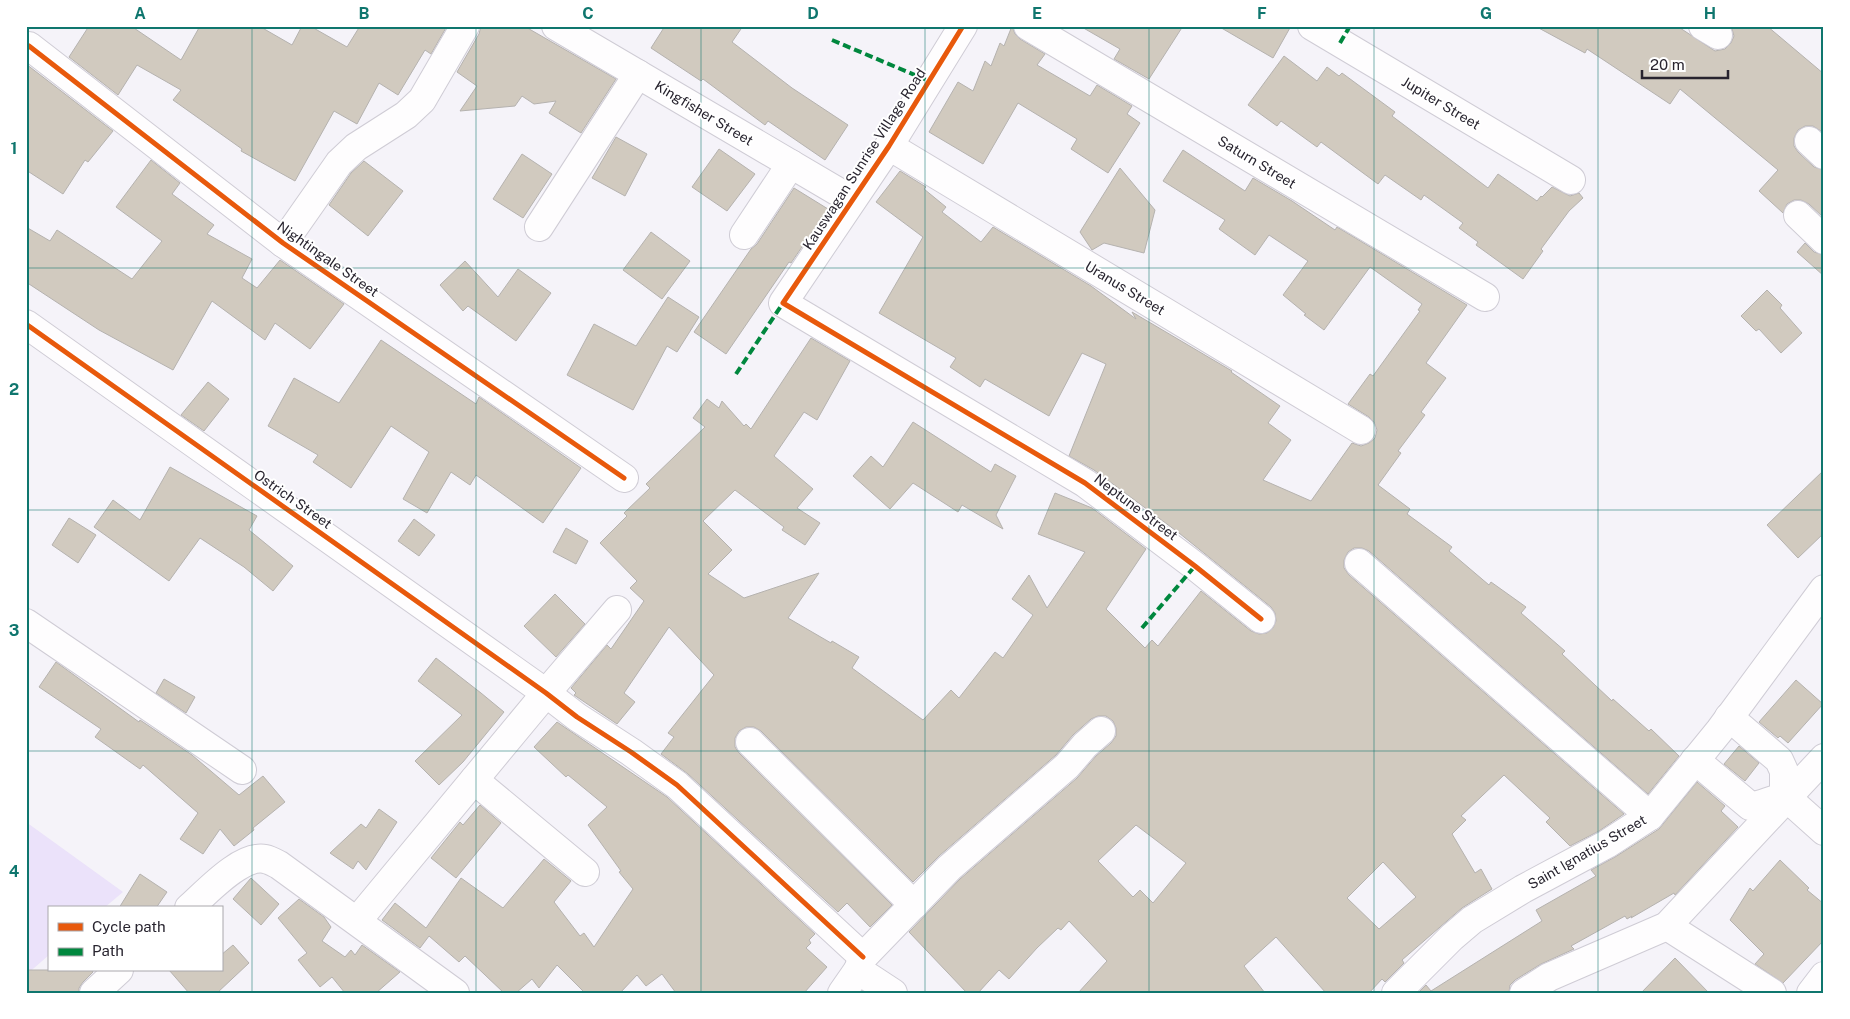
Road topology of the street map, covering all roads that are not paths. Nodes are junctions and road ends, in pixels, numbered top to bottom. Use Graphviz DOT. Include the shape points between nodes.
graph roads {
  1 [pos="465,26"];
  2 [pos="556,26"];
  3 [pos="963,26"];
  4 [pos="1028,26"];
  5 [pos="1312,26"];
  6 [pos="32,40"];
  7 [pos="638,74"];
  8 [pos="889,146"];
  9 [pos="790,164"];
  10 [pos="1571,180"];
  11 [pos="852,200"];
  12 [pos="1798,215"];
  13 [pos="539,227"];
  14 [pos="744,235"];
  15 [pos="1824,240"];
  16 [pos="283,243"];
  17 [pos="1485,297"];
  18 [pos="783,304"];
  19 [pos="26,324"];
  20 [pos="1361,430"];
  21 [pos="624,478"];
  22 [pos="1359,563"];
  23 [pos="1824,589"];
  24 [pos="616,610"];
  25 [pos="1261,619"];
  26 [pos="26,623"];
  27 [pos="546,693"];
  28 [pos="1729,717"];
  29 [pos="1101,731"];
  30 [pos="750,742"];
  31 [pos="1824,758"];
  32 [pos="1695,760"];
  33 [pos="242,770"];
  34 [pos="474,780"];
  35 [pos="1787,798"];
  36 [pos="1650,816"];
  37 [pos="1824,830"];
  38 [pos="585,872"];
  39 [pos="914,905"];
  40 [pos="191,906"];
  41 [pos="357,921"];
  42 [pos="1667,926"];
  43 [pos="860,964"];
  44 [pos="117,972"];
  45 [pos="1824,976"];
  46 [pos="1525,992"];
  47 [pos="94,993"];
  48 [pos="455,993"];
  49 [pos="842,993"];
  50 [pos="893,993"];
  51 [pos="1396,993"];
  52 [pos="1772,993"];
  53 [pos="1811,993"];
  1 -- 16 [label="street" via="422,100 339,162"];
  2 -- 7 [label="street, Kingfisher Street"];
  3 -- 8 [label="street, Kauswagan Sunrise Village Road"];
  4 -- 17 [label="street, Saturn Street"];
  5 -- 10 [label="street, Jupiter Street"];
  6 -- 16 [label="street, Nightingale Street"];
  7 -- 9 [label="street, Kingfisher Street"];
  7 -- 13 [label="street"];
  8 -- 11 [label="street, Kauswagan Sunrise Village Road"];
  8 -- 20 [label="street, Uranus Street"];
  9 -- 11 [label="street, Kingfisher Street"];
  9 -- 14 [label="street"];
  11 -- 18 [label="street, Kauswagan Sunrise Village Road"];
  12 -- 15 [label="street"];
  16 -- 21 [label="street, Nightingale Street"];
  18 -- 25 [label="street, Neptune Street" via="1085,483"];
  19 -- 27 [label="street, Ostrich Street"];
  22 -- 36 [label="street"];
  23 -- 28 [label="street, Saint Ignatius Street"];
  24 -- 27 [label="street"];
  26 -- 33 [label="street"];
  27 -- 34 [label="street"];
  27 -- 43 [label="street, Ostrich Street" via="677,785"];
  28 -- 32 [label="street, Saint Ignatius Street"];
  28 -- 35 [label="street" via="1779,760 1784,771"];
  29 -- 39 [label="street" via="1066,766 949,868"];
  30 -- 39 [label="street"];
  31 -- 35 [label="street"];
  32 -- 35 [label="street" via="1750,806"];
  32 -- 36 [label="street, Saint Ignatius Street"];
  34 -- 38 [label="street"];
  34 -- 41 [label="street"];
  35 -- 37 [label="street"];
  35 -- 42 [label="street"];
  36 -- 51 [label="street, Saint Ignatius Street" via="1621,836 1472,920"];
  39 -- 43 [label="street"];
  40 -- 41 [label="street" via="232,869 263,859 280,865"];
  41 -- 48 [label="street"];
  42 -- 46 [label="street" via="1549,977"];
  42 -- 52 [label="street"];
  43 -- 49 [label="street"];
  43 -- 50 [label="street, Ostrich Street"];
  44 -- 47 [label="street"];
  45 -- 53 [label="street"];
}
